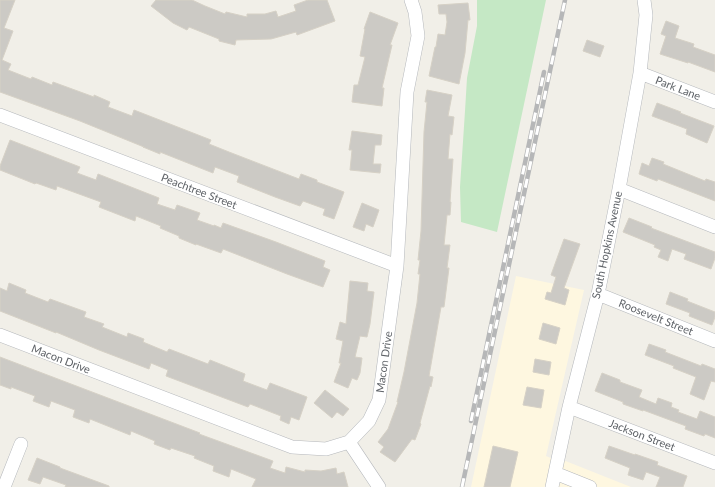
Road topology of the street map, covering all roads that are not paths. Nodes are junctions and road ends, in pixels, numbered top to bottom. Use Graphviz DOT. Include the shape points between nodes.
graph roads {
  1 [pos="411,0"];
  2 [pos="644,0"];
  3 [pos="640,74"];
  4 [pos="715,102"];
  5 [pos="0,115"];
  6 [pos="619,190"];
  7 [pos="715,227"];
  8 [pos="397,266"];
  9 [pos="598,294"];
  10 [pos="0,335"];
  11 [pos="715,341"];
  12 [pos="569,407"];
  13 [pos="349,442"];
  14 [pos="21,444"];
  15 [pos="715,463"];
  16 [pos="555,474"];
  17 [pos="4,487"];
  18 [pos="379,487"];
  19 [pos="552,487"];
  20 [pos="590,487"];
  1 -- 8 [label="street, Macon Drive" via="418,36 407,92"];
  2 -- 3 [label="street, South Hopkins Avenue" via="646,15"];
  3 -- 4 [label="street, Park Lane"];
  3 -- 6 [label="street, South Hopkins Avenue"];
  5 -- 8 [label="street, Peachtree Street"];
  6 -- 7 [label="street"];
  6 -- 9 [label="street, South Hopkins Avenue"];
  8 -- 13 [label="street, Macon Drive" via="379,400 369,421"];
  9 -- 11 [label="street, Roosevelt Street"];
  9 -- 12 [label="street, South Hopkins Avenue"];
  10 -- 13 [label="street, Macon Drive" via="292,447 326,449"];
  12 -- 15 [label="street, Jackson Street"];
  12 -- 16 [label="street, South Hopkins Avenue"];
  13 -- 18 [label="street"];
  14 -- 17 [label="street"];
  16 -- 19 [label="street, South Hopkins Avenue"];
  16 -- 20 [label="street"];
}
